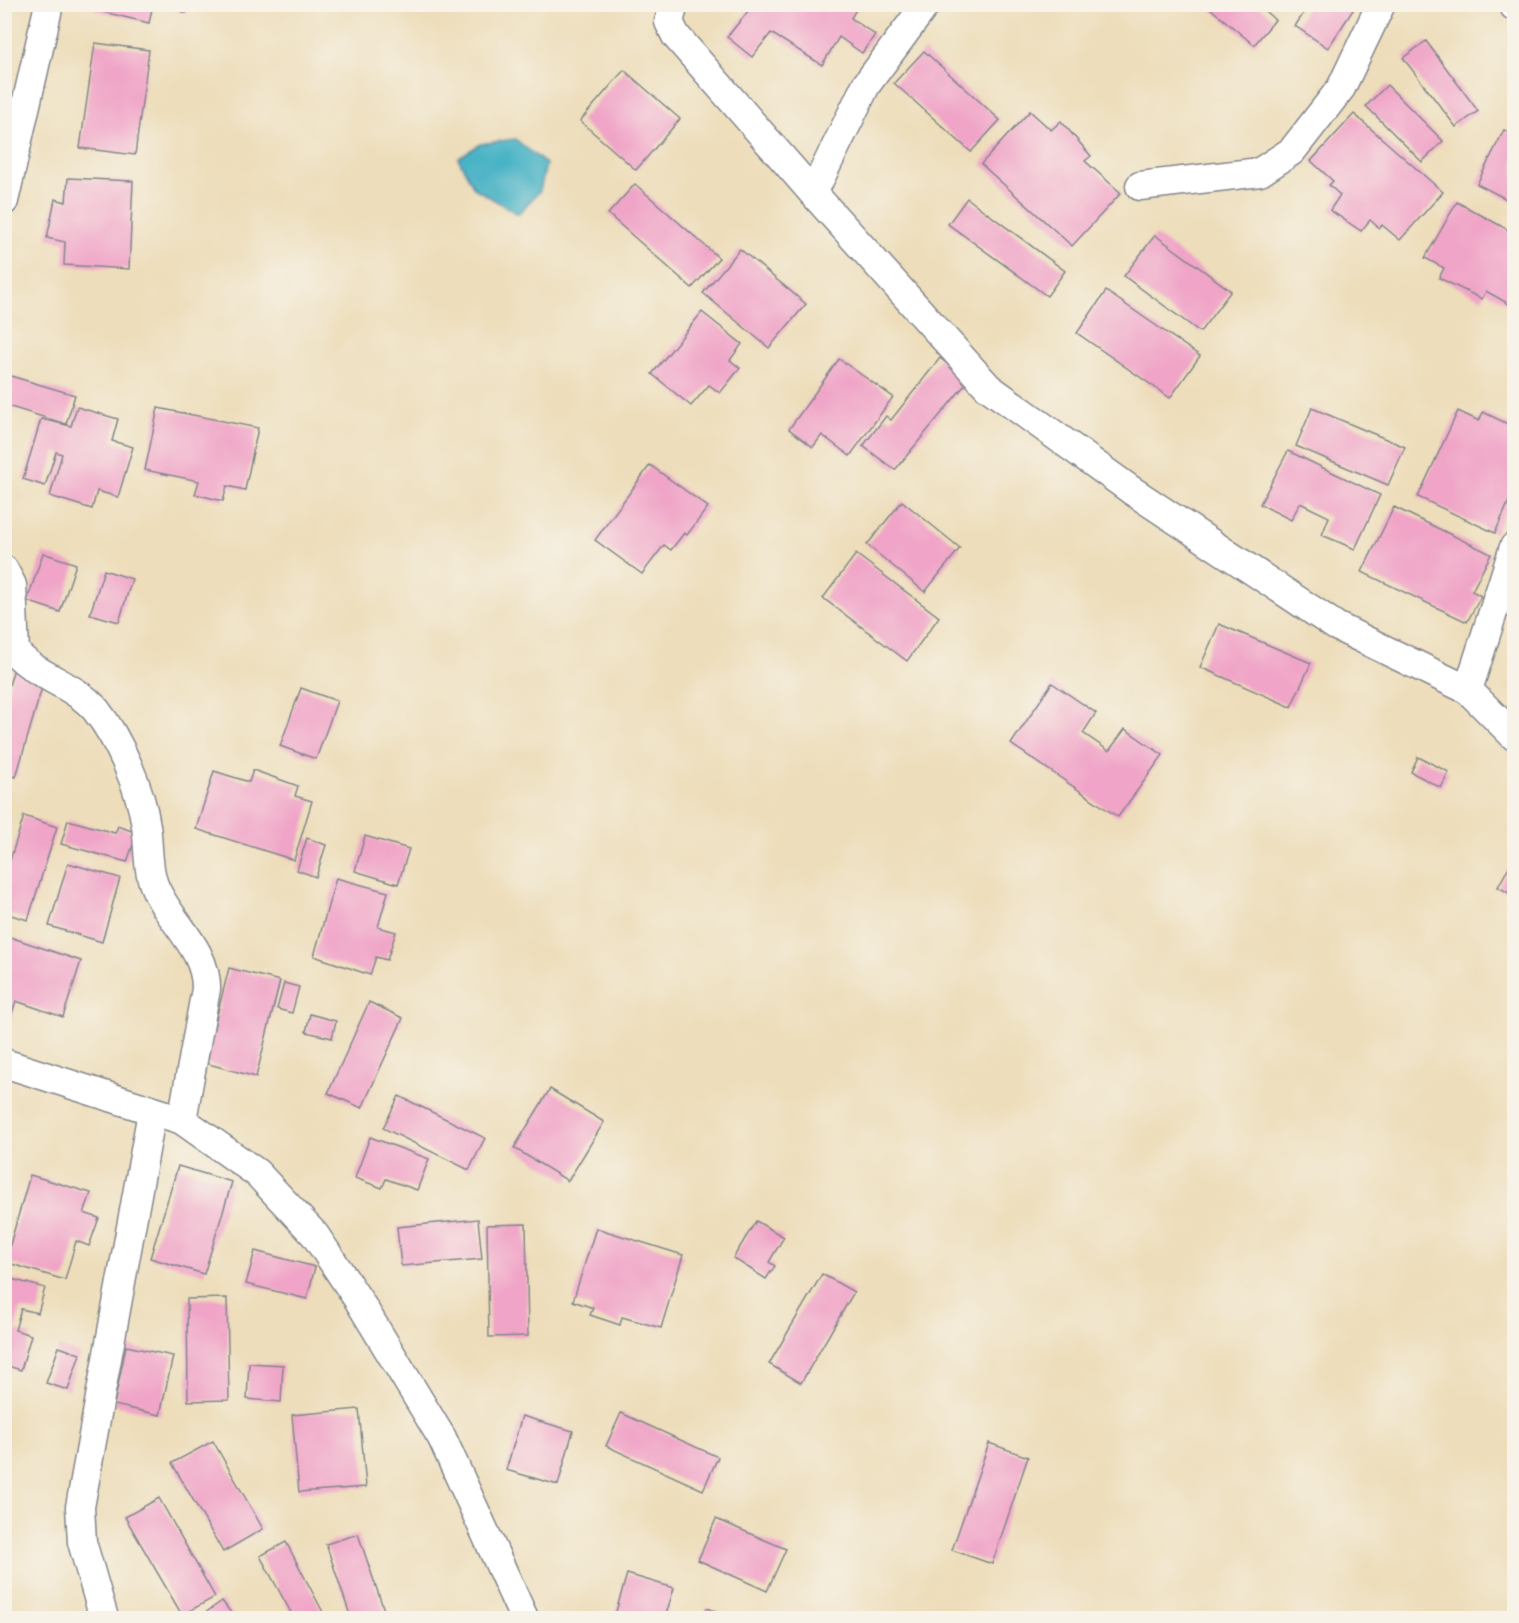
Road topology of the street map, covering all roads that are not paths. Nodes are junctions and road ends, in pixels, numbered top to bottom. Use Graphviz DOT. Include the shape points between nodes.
graph roads {
  1 [pos="49,4"];
  2 [pos="674,4"];
  3 [pos="926,4"];
  4 [pos="1381,4"];
  5 [pos="1140,186"];
  6 [pos="813,193"];
  7 [pos="4,201"];
  8 [pos="1515,547"];
  9 [pos="4,570"];
  10 [pos="1468,690"];
  11 [pos="1515,736"];
  12 [pos="4,1064"];
  13 [pos="152,1112"];
  14 [pos="182,1120"];
  15 [pos="104,1618"];
  16 [pos="524,1618"];
  1 -- 7 [label="street"];
  2 -- 6 [label="street" via="669,22 676,36"];
  3 -- 6 [label="street" via="866,85"];
  4 -- 5 [label="street" via="1341,88 1292,151 1260,172"];
  6 -- 10 [label="street" via="988,387 1131,490 1336,626"];
  8 -- 10 [label="street"];
  9 -- 14 [label="street" via="12,585 15,652 94,708 111,730 134,782 146,825 153,883 206,974"];
  10 -- 11 [label="street"];
  12 -- 13 [label="street"];
  13 -- 14 [label="street"];
  13 -- 15 [label="street" via="80,1507 82,1542"];
  14 -- 16 [label="street" via="257,1173 315,1235 442,1438"];
}
